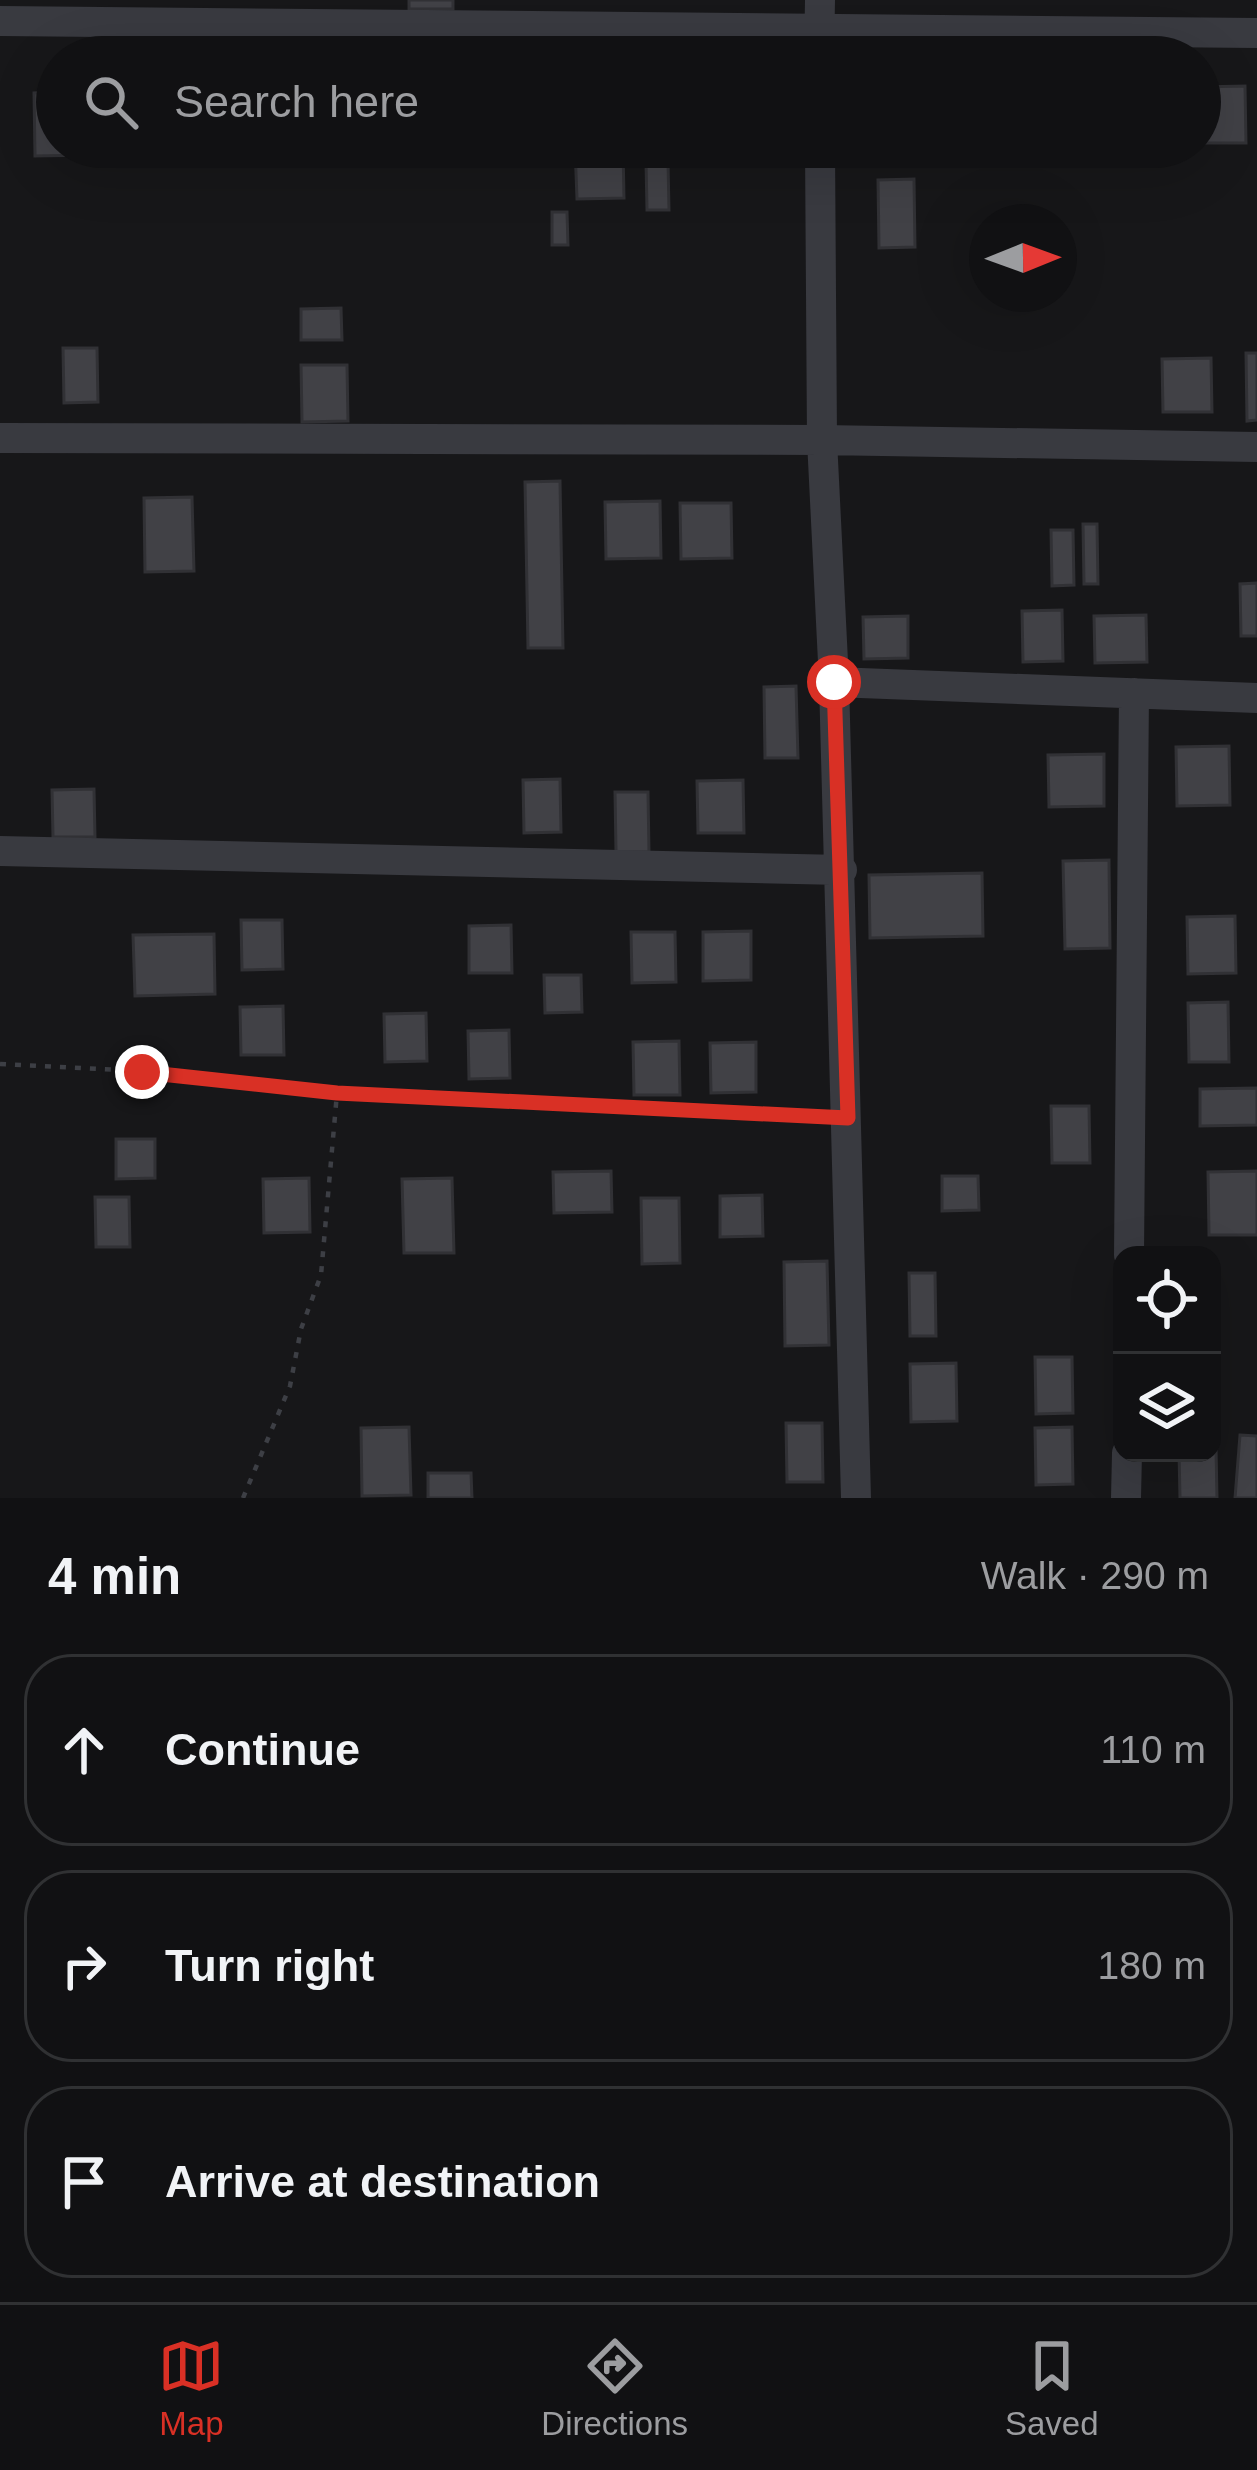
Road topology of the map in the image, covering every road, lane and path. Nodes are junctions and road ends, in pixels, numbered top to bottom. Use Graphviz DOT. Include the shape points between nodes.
graph roads {
  1 [pos="0,21"];
  2 [pos="819,29"];
  3 [pos="1257,33"];
  4 [pos="820,168"];
  5 [pos="0,438"];
  6 [pos="822,440"];
  7 [pos="1257,447"];
  8 [pos="834,682"];
  9 [pos="1135,693"];
  10 [pos="1257,698"];
  11 [pos="0,851"];
  12 [pos="842,870"];
  13 [pos="0,1064"];
  14 [pos="337,1093"];
  15 [pos="848,1118"];
  16 [pos="1129,1246"];
  17 [pos="1127,1462"];
  18 [pos="243,1498"];
  19 [pos="856,1498"];
  20 [pos="1126,1498"];
  1 -- 2 [label="street"];
  2 -- 3 [label="street"];
  4 -- 6 [label="street"];
  5 -- 6 [label="street"];
  6 -- 7 [label="street"];
  6 -- 8 [label="street"];
  8 -- 9 [label="street"];
  8 -- 12 [label="street"];
  9 -- 10 [label="street"];
  9 -- 16 [label="street"];
  11 -- 12 [label="street"];
  12 -- 15 [label="street"];
  13 -- 14 [label="path"];
  14 -- 15 [label="path"];
  14 -- 18 [label="path" via="321,1275 290,1387"];
  15 -- 19 [label="street"];
  17 -- 20 [label="street"];
}
